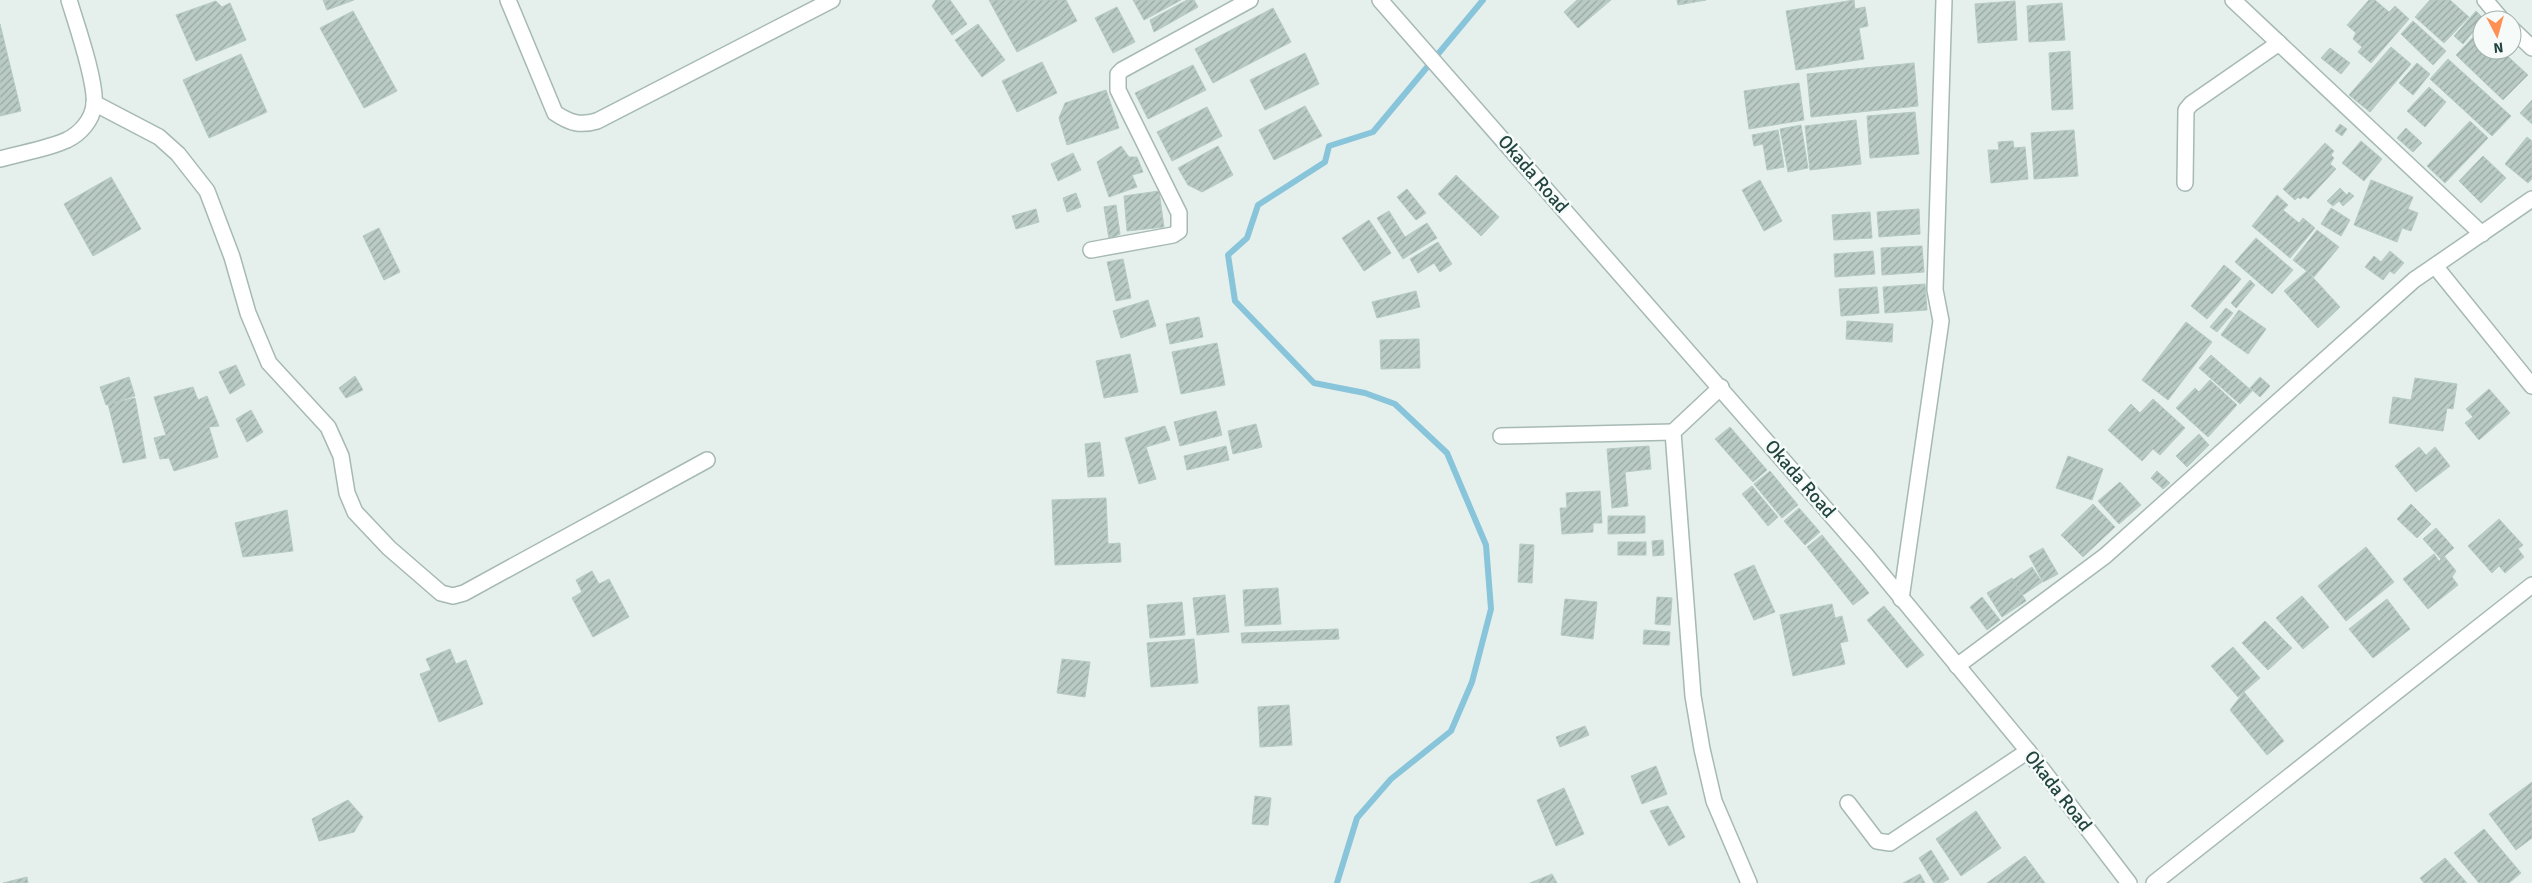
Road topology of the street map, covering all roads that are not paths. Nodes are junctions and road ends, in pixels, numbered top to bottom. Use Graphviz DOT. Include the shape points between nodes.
graph roads {
  1 [pos="69,0"];
  2 [pos="508,0"];
  3 [pos="832,0"];
  4 [pos="1250,0"];
  5 [pos="1380,0"];
  6 [pos="1944,0"];
  7 [pos="2233,0"];
  8 [pos="2485,0"];
  9 [pos="2494,10"];
  10 [pos="2522,38"];
  11 [pos="2279,43"];
  12 [pos="2532,48"];
  13 [pos="94,103"];
  14 [pos="0,159"];
  15 [pos="2186,183"];
  16 [pos="2532,199"];
  17 [pos="2482,234"];
  18 [pos="1091,250"];
  19 [pos="2435,266"];
  20 [pos="2532,386"];
  21 [pos="1721,387"];
  22 [pos="1673,432"];
  23 [pos="1501,436"];
  24 [pos="707,460"];
  25 [pos="2532,585"];
  26 [pos="1901,599"];
  27 [pos="1957,666"];
  28 [pos="2028,751"];
  29 [pos="1848,804"];
  30 [pos="1749,883"];
  31 [pos="2129,883"];
  32 [pos="2154,883"];
  1 -- 13 [label="street" via="83,42"];
  2 -- 3 [label="street" via="555,112 568,122 583,124 597,121"];
  4 -- 18 [label="street" via="1118,74 1118,90 1181,222 1179,231 1173,235"];
  5 -- 21 [label="street, Okada Road"];
  6 -- 26 [label="street" via="1935,290 1942,321"];
  7 -- 11 [label="street"];
  8 -- 9 [label="street"];
  10 -- 12 [label="street"];
  11 -- 15 [label="street" via="2186,110"];
  11 -- 17 [label="street"];
  13 -- 14 [label="street" via="89,122 68,140"];
  13 -- 24 [label="street" via="159,136 207,191 232,257 248,313 269,363 328,427 341,456 347,493 355,512 389,548 441,593 454,596 464,593"];
  16 -- 17 [label="street"];
  17 -- 19 [label="street"];
  19 -- 20 [label="street"];
  19 -- 27 [label="street" via="2406,287 2105,556"];
  21 -- 22 [label="street"];
  21 -- 26 [label="street, Okada Road"];
  22 -- 23 [label="street"];
  22 -- 30 [label="street" via="1694,696 1702,749 1714,801"];
  25 -- 32 [label="street"];
  26 -- 27 [label="street, Okada Road"];
  27 -- 28 [label="street, Okada Road"];
  28 -- 29 [label="street" via="1890,842 1877,841"];
  28 -- 31 [label="street, Okada Road"];
}
